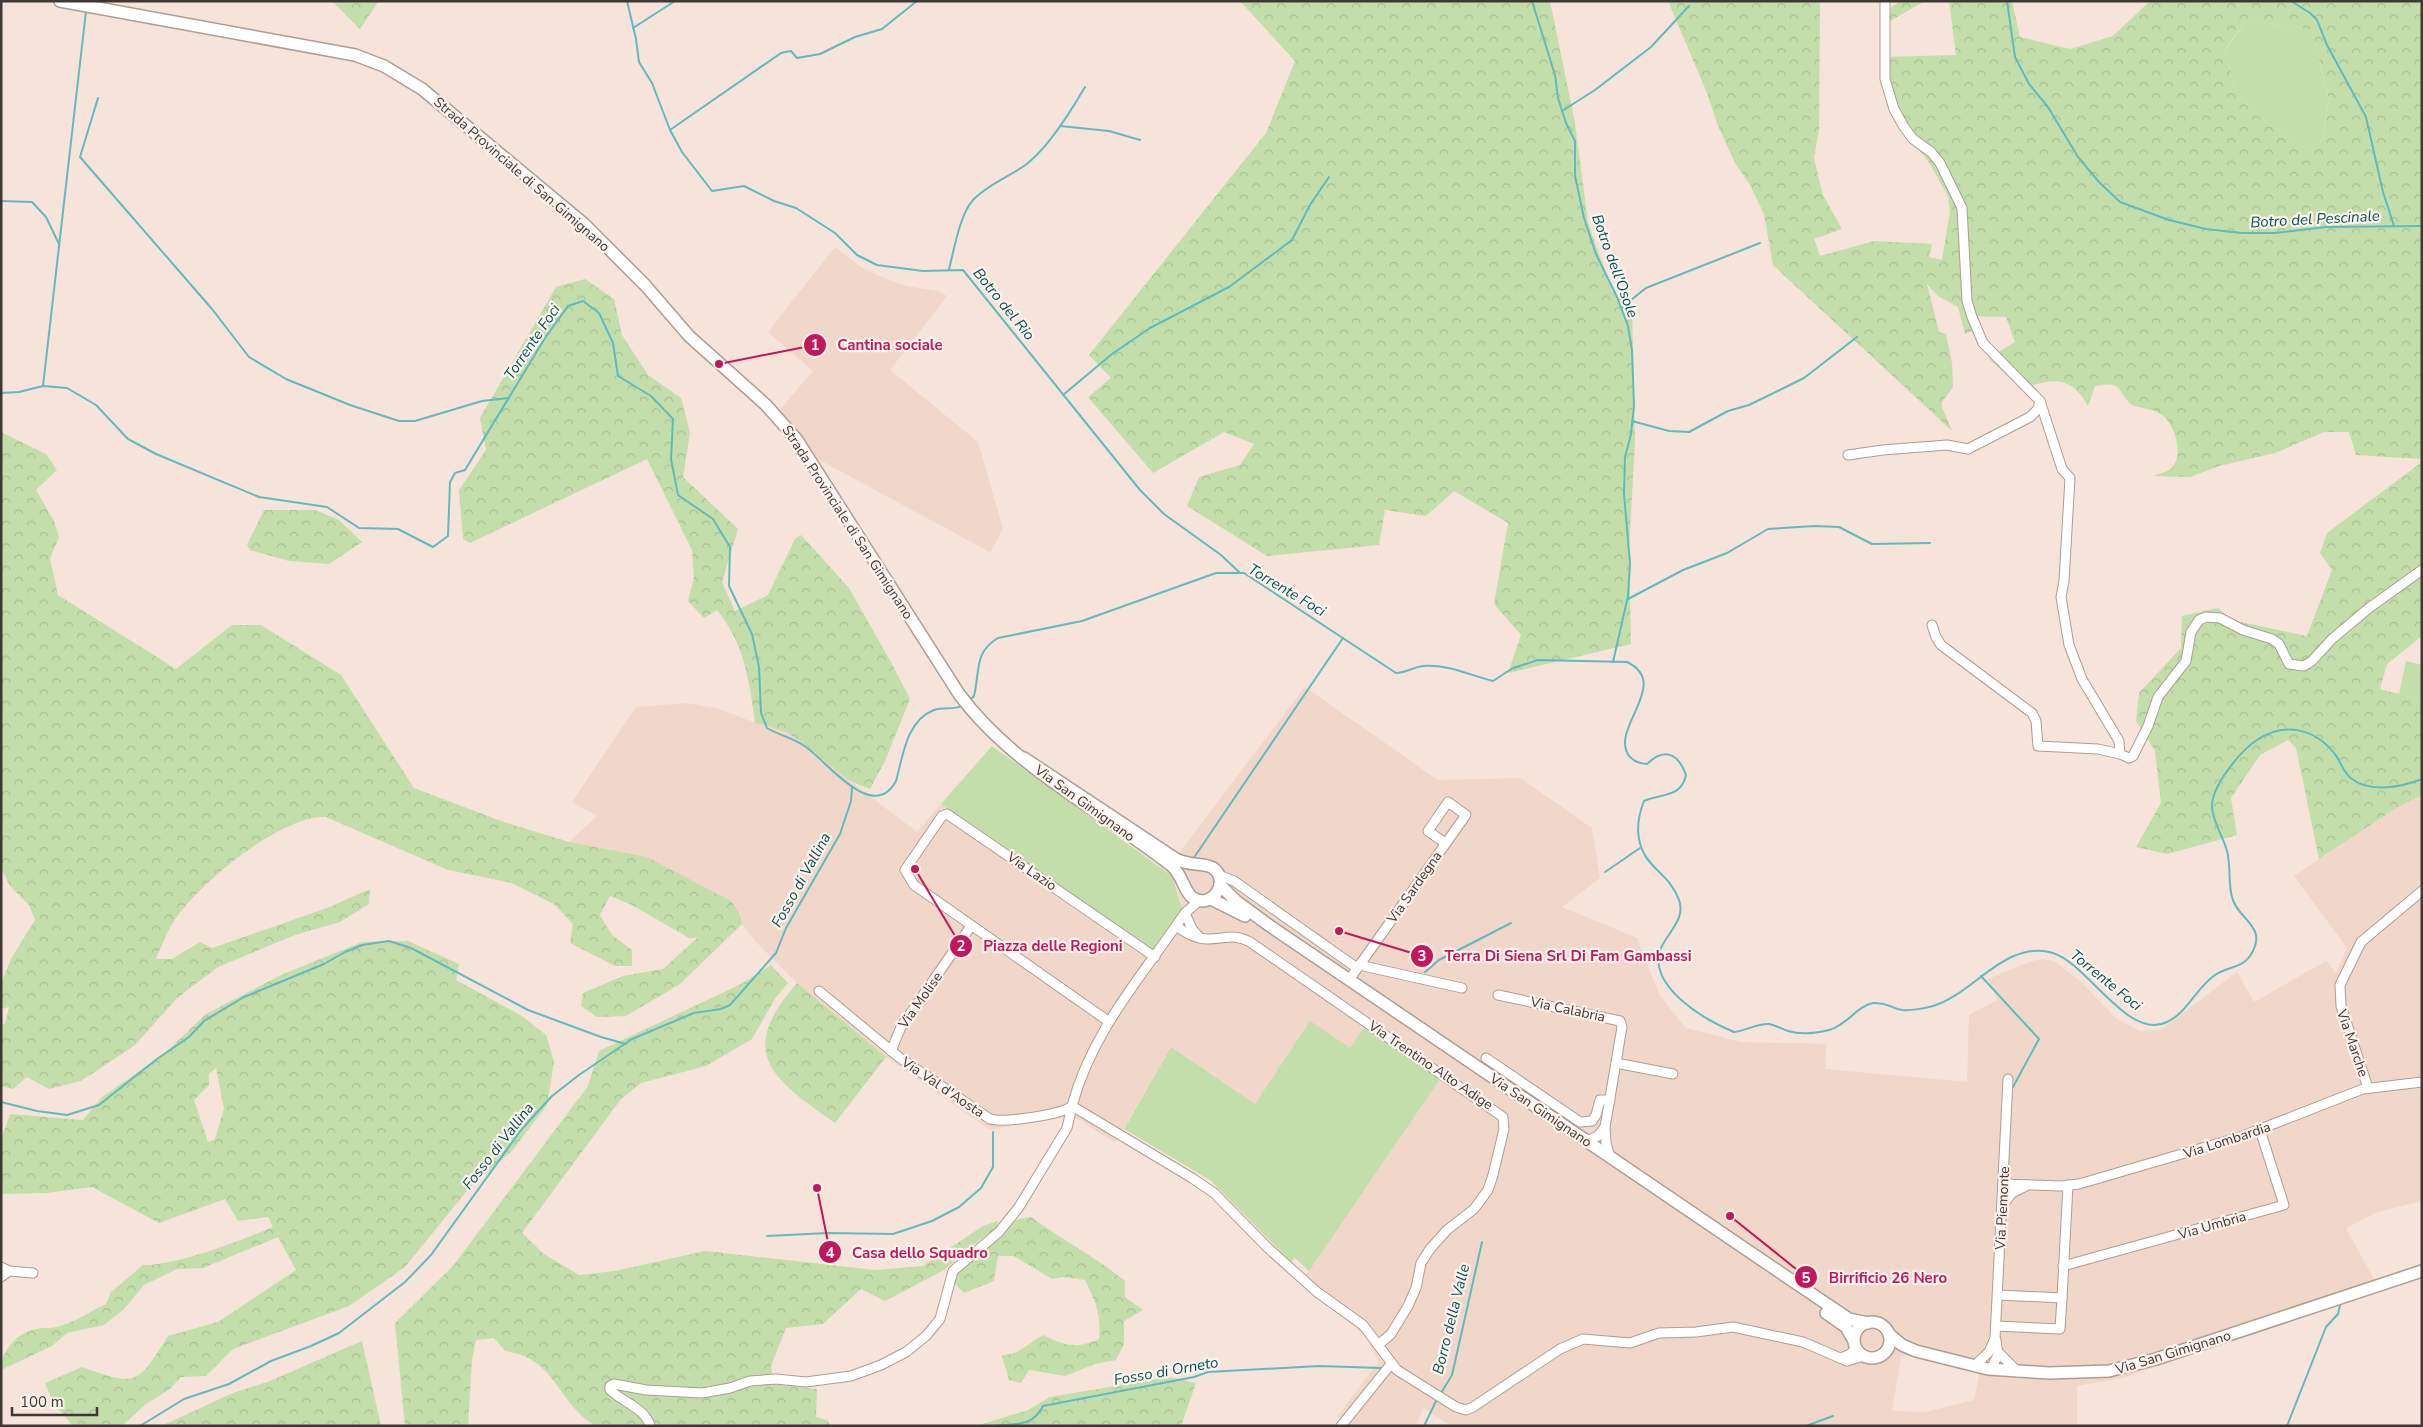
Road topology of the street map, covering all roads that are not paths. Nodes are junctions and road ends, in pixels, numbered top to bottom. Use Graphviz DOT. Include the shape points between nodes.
graph roads {
  1 [pos="60,1"];
  2 [pos="1885,1"];
  3 [pos="2040,401"];
  4 [pos="1848,455"];
  5 [pos="2422,570"];
  6 [pos="1932,625"];
  7 [pos="2120,754"];
  8 [pos="1024,758"];
  9 [pos="1445,844"];
  10 [pos="1197,866"];
  11 [pos="1220,880"];
  12 [pos="1186,886"];
  13 [pos="2422,890"];
  14 [pos="1206,899"];
  15 [pos="1185,913"];
  16 [pos="1177,924"];
  17 [pos="971,926"];
  18 [pos="1189,931"];
  19 [pos="1168,938"];
  20 [pos="1155,956"];
  21 [pos="1358,967"];
  22 [pos="1349,980"];
  23 [pos="1462,988"];
  24 [pos="819,991"];
  25 [pos="1498,995"];
  26 [pos="1108,1021"];
  27 [pos="891,1051"];
  28 [pos="1486,1058"];
  29 [pos="1616,1064"];
  30 [pos="1673,1074"];
  31 [pos="2008,1079"];
  32 [pos="2422,1082"];
  33 [pos="2368,1088"];
  34 [pos="1610,1100"];
  35 [pos="1072,1106"];
  36 [pos="1606,1127"];
  37 [pos="2260,1130"];
  38 [pos="1586,1141"];
  39 [pos="1610,1157"];
  40 [pos="2004,1164"];
  41 [pos="2003,1184"];
  42 [pos="2028,1185"];
  43 [pos="2068,1186"];
  44 [pos="2002,1206"];
  45 [pos="2063,1266"];
  46 [pos="5,1269"];
  47 [pos="2422,1270"];
  48 [pos="32,1273"];
  49 [pos="1,1277"];
  50 [pos="1998,1295"];
  51 [pos="2062,1298"];
  52 [pos="1868,1323"];
  53 [pos="1996,1326"];
  54 [pos="1890,1335"];
  55 [pos="1995,1338"];
  56 [pos="1378,1345"];
  57 [pos="1858,1348"];
  58 [pos="1916,1351"];
  59 [pos="1998,1352"];
  60 [pos="1884,1354"];
  61 [pos="1391,1364"];
  62 [pos="1974,1366"];
  63 [pos="1991,1369"];
  64 [pos="2018,1372"];
  65 [pos="650,1426"];
  66 [pos="1341,1426"];
  1 -- 8 [label="main road, Strada Provinciale di San Gimignano" via="355,55 392,70 430,95 584,224 645,285 689,336 777,416 797,440 959,694 999,739"];
  2 -- 3 [label="street" via="1885,79 1894,109 1904,127 1940,163 1962,208 1967,301 1972,318 1983,343"];
  3 -- 4 [label="street" via="2038,409 2030,417 1968,449 1947,445"];
  3 -- 7 [label="street" via="2062,469 2070,478 2061,597 2066,634 2082,679 2119,741"];
  5 -- 7 [label="street" via="2369,608 2304,666 2289,664 2280,644 2272,639 2243,630 2220,618 2199,620 2191,632 2186,661 2158,697 2133,756 2129,758"];
  6 -- 7 [label="street" via="1941,645 2032,713 2036,721 2038,746"];
  8 -- 10 [label="main road, Via San Gimignano" via="1176,859"];
  8 -- 12 [label="main road, Via San Gimignano" via="1168,863"];
  9 -- 9 [label="street, Via Sardegna" via="1466,815 1448,802 1428,830"];
  9 -- 21 [label="street, Via Sardegna"];
  10 -- 11 [label="main road, Via San Gimignano" via="1209,866"];
  10 -- 12 [label="main road" via="1187,874"];
  11 -- 14 [label="main road" via="1219,890"];
  11 -- 21 [label="street" via="1234,881"];
  11 -- 22 [label="main road, Via San Gimignano" via="1240,904"];
  12 -- 14 [label="main road, Via San Gimignano" via="1192,897"];
  12 -- 15 [label="street"];
  13 -- 33 [label="street, Via Marche" via="2361,942 2342,982 2339,999"];
  14 -- 15 [label="street"];
  14 -- 57 [label="main road, Via San Gimignano" via="1236,910 1834,1318 1846,1327"];
  15 -- 16 [label="street"];
  15 -- 18 [label="street, Via Trentino Alto Adige"];
  16 -- 18 [label="street, Via Trentino Alto Adige"];
  16 -- 19 [label="street"];
  17 -- 20 [label="street, Via Lazio" via="914,885 905,870 942,816 948,814"];
  17 -- 26 [label="street"];
  17 -- 27 [label="street, Via Molise" via="898,1031"];
  18 -- 19 [label="street"];
  18 -- 56 [label="street, Via Trentino Alto Adige" via="1200,938 1232,936 1250,942 1503,1117 1504,1129 1488,1190 1474,1209 1430,1249 1421,1263 1416,1291 1408,1306 1391,1334"];
  19 -- 20 [label="street"];
  20 -- 26 [label="street"];
  21 -- 22 [label="street, Via Sardegna"];
  21 -- 23 [label="street"];
  22 -- 38 [label="main road, Via San Gimignano"];
  24 -- 27 [label="street, Via Val d'Aosta"];
  25 -- 29 [label="street, Via Calabria" via="1618,1020 1622,1027"];
  26 -- 35 [label="street" via="1082,1074"];
  27 -- 35 [label="street, Via Val d'Aosta" via="992,1120 1061,1112"];
  28 -- 34 [label="street" via="1580,1122 1592,1121 1600,1100"];
  29 -- 30 [label="street"];
  29 -- 34 [label="street, Via Calabria"];
  31 -- 40 [label="street, Via Piemonte"];
  32 -- 33 [label="street, Via Lombardia"];
  33 -- 37 [label="street, Via Lombardia"];
  34 -- 36 [label="street, Via Calabria"];
  35 -- 56 [label="street" via="1214,1193 1303,1280 1361,1324"];
  35 -- 65 [label="street" via="1065,1132 1015,1214 953,1271 940,1319 906,1352 851,1376 806,1382 750,1381 702,1393 610,1386 616,1396 648,1418"];
  36 -- 38 [label="street" via="1598,1136"];
  36 -- 39 [label="street, Via Calabria"];
  37 -- 43 [label="street, Via Lombardia"];
  37 -- 45 [label="street, Via Umbria" via="2284,1205"];
  38 -- 39 [label="main road, Via San Gimignano"];
  39 -- 52 [label="main road, Via San Gimignano" via="1849,1319"];
  40 -- 41 [label="street, Via Piemonte"];
  40 -- 42 [label="street" via="2016,1180"];
  41 -- 42 [label="street, Via Lombardia"];
  41 -- 44 [label="street, Via Piemonte"];
  42 -- 43 [label="street, Via Lombardia"];
  42 -- 44 [label="street" via="2012,1194"];
  43 -- 45 [label="street"];
  44 -- 50 [label="street, Via Piemonte"];
  45 -- 51 [label="street"];
  46 -- 48 [label="street"];
  46 -- 49 [label="street"];
  47 -- 64 [label="main road, Via San Gimignano" via="2138,1365 2096,1372"];
  50 -- 51 [label="street"];
  50 -- 53 [label="street, Via Piemonte"];
  51 -- 53 [label="street" via="2060,1329"];
  52 -- 54 [label="main road" via="1882,1325"];
  52 -- 57 [label="main road" via="1858,1329"];
  53 -- 55 [label="street, Via Piemonte"];
  54 -- 58 [label="main road, Via San Gimignano"];
  54 -- 60 [label="main road" via="1890,1346"];
  55 -- 59 [label="street, Via Piemonte"];
  55 -- 62 [label="street, Via Piemonte" via="1991,1350"];
  56 -- 61 [label="street"];
  57 -- 60 [label="main road" via="1875,1358"];
  57 -- 61 [label="street" via="1841,1358 1803,1342 1736,1327 1659,1333 1628,1343 1583,1339 1560,1348 1470,1409 1459,1409 1446,1402"];
  58 -- 60 [label="main road, Via San Gimignano"];
  58 -- 62 [label="main road, Via San Gimignano"];
  59 -- 63 [label="street"];
  59 -- 64 [label="street"];
  61 -- 66 [label="street"];
  62 -- 63 [label="main road, Via San Gimignano"];
  63 -- 64 [label="main road, Via San Gimignano"];
}
